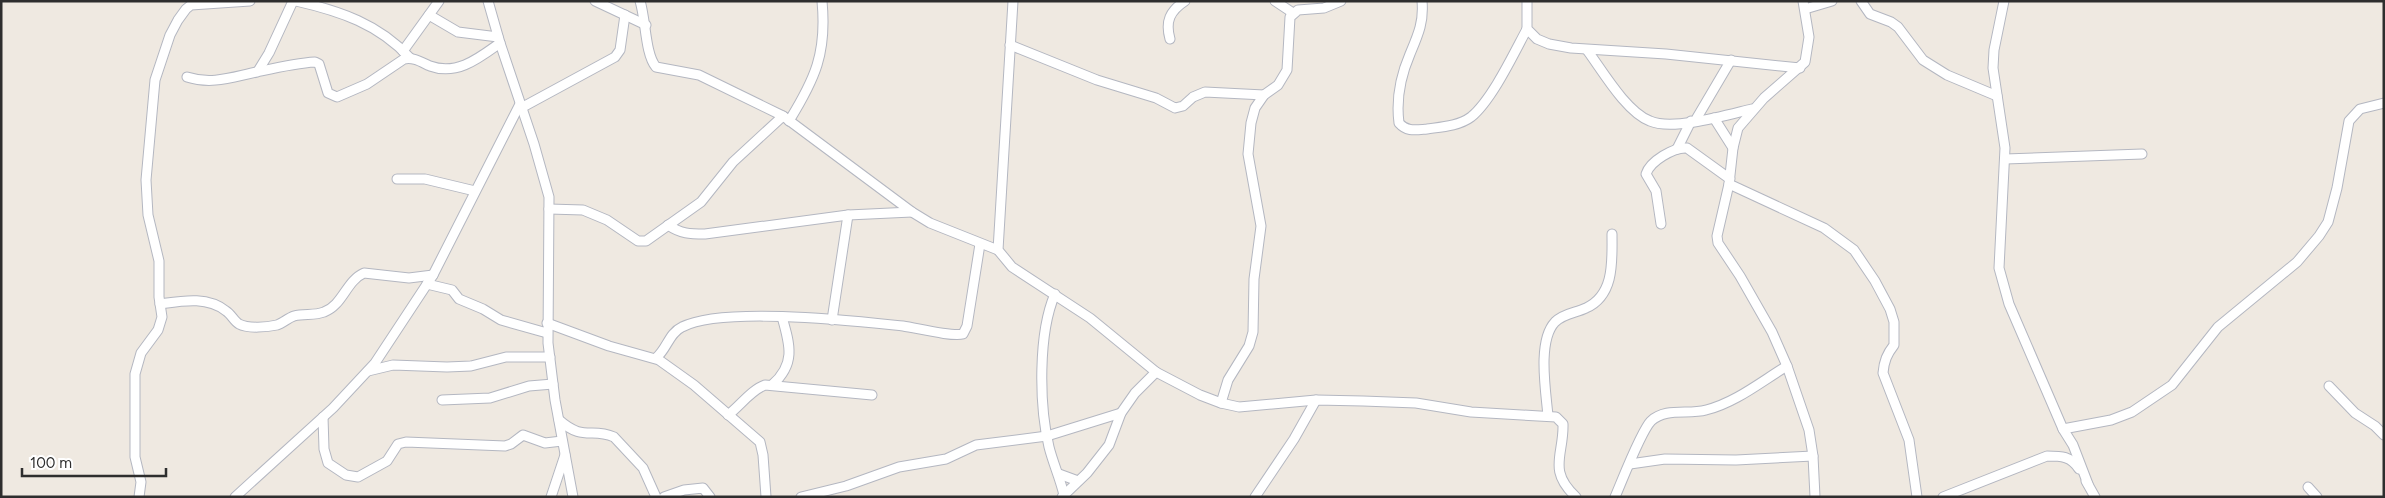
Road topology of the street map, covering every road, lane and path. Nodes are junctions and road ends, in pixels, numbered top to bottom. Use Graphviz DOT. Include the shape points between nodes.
graph roads {
  1 [pos="250,1"];
  2 [pos="295,1"];
  3 [pos="439,1"];
  4 [pos="488,1"];
  5 [pos="595,1"];
  6 [pos="640,1"];
  7 [pos="822,1"];
  8 [pos="1013,1"];
  9 [pos="1185,1"];
  10 [pos="1275,1"];
  11 [pos="1341,1"];
  12 [pos="1422,1"];
  13 [pos="1527,1"];
  14 [pos="1832,1"];
  15 [pos="1861,1"];
  16 [pos="2004,1"];
  17 [pos="198,3"];
  18 [pos="1804,5"];
  19 [pos="1293,13"];
  20 [pos="428,15"];
  21 [pos="625,15"];
  22 [pos="646,25"];
  23 [pos="1527,29"];
  24 [pos="1170,39"];
  25 [pos="499,40"];
  26 [pos="1010,46"];
  27 [pos="1586,50"];
  28 [pos="403,51"];
  29 [pos="410,58"];
  30 [pos="1731,60"];
  31 [pos="1800,68"];
  32 [pos="258,72"];
  33 [pos="188,77"];
  34 [pos="1264,95"];
  35 [pos="1997,96"];
  36 [pos="2384,103"];
  37 [pos="521,106"];
  38 [pos="1753,109"];
  39 [pos="1714,118"];
  40 [pos="786,119"];
  41 [pos="1693,121"];
  42 [pos="1733,148"];
  43 [pos="1677,149"];
  44 [pos="2142,154"];
  45 [pos="2005,159"];
  46 [pos="397,179"];
  47 [pos="1730,181"];
  48 [pos="475,192"];
  49 [pos="549,209"];
  50 [pos="912,212"];
  51 [pos="848,215"];
  52 [pos="1661,224"];
  53 [pos="668,225"];
  54 [pos="1612,234"];
  55 [pos="980,244"];
  56 [pos="998,250"];
  57 [pos="433,275"];
  58 [pos="427,284"];
  59 [pos="1055,294"];
  60 [pos="160,304"];
  61 [pos="782,318"];
  62 [pos="832,320"];
  63 [pos="547,323"];
  64 [pos="547,333"];
  65 [pos="550,357"];
  66 [pos="656,358"];
  67 [pos="1787,366"];
  68 [pos="368,371"];
  69 [pos="1156,372"];
  70 [pos="553,384"];
  71 [pos="772,385"];
  72 [pos="2329,386"];
  73 [pos="872,395"];
  74 [pos="442,400"];
  75 [pos="1316,400"];
  76 [pos="1221,404"];
  77 [pos="1121,413"];
  78 [pos="728,415"];
  79 [pos="1548,416"];
  80 [pos="323,417"];
  81 [pos="559,420"];
  82 [pos="2064,429"];
  83 [pos="2384,435"];
  84 [pos="1047,436"];
  85 [pos="562,441"];
  86 [pos="565,454"];
  87 [pos="1813,456"];
  88 [pos="1630,464"];
  89 [pos="1059,474"];
  90 [pos="1078,481"];
  91 [pos="2088,484"];
  92 [pos="2308,487"];
  93 [pos="1063,496"];
  94 [pos="1614,496"];
  95 [pos="139,497"];
  96 [pos="235,497"];
  97 [pos="551,497"];
  98 [pos="573,497"];
  99 [pos="656,497"];
  100 [pos="664,497"];
  101 [pos="710,497"];
  102 [pos="766,497"];
  103 [pos="801,497"];
  104 [pos="1255,497"];
  105 [pos="1576,497"];
  106 [pos="1815,497"];
  107 [pos="1917,497"];
  108 [pos="1943,497"];
  109 [pos="2094,497"];
  110 [pos="2317,497"];
  1 -- 17 [label="street"];
  2 -- 28 [label="street" via="365,22"];
  2 -- 32 [label="street"];
  3 -- 20 [label="street"];
  4 -- 25 [label="street"];
  5 -- 21 [label="street"];
  6 -- 22 [label="street"];
  7 -- 40 [label="street" via="821,58 814,79"];
  8 -- 26 [label="street"];
  9 -- 24 [label="street" via="1169,16"];
  10 -- 19 [label="street"];
  11 -- 19 [label="street" via="1334,6"];
  12 -- 23 [label="street" via="1422,27 1409,55 1399,94 1398,123 1404,129 1443,127 1472,116 1502,75"];
  13 -- 23 [label="street"];
  14 -- 18 [label="street"];
  15 -- 35 [label="street" via="1870,14 1898,28 1923,60 1947,75"];
  16 -- 35 [label="street" via="1994,50"];
  17 -- 60 [label="street" via="186,8 178,20 155,80 146,180 148,214 159,261"];
  18 -- 31 [label="street" via="1808,53"];
  19 -- 34 [label="street" via="1290,17 1287,70 1278,85"];
  20 -- 25 [label="street" via="458,32"];
  20 -- 28 [label="street"];
  21 -- 22 [label="street"];
  21 -- 37 [label="street" via="620,50 615,57"];
  22 -- 40 [label="street" via="649,57 656,67 699,75"];
  23 -- 27 [label="street" via="1537,39 1549,44"];
  25 -- 29 [label="street" via="461,67 441,69"];
  25 -- 37 [label="street"];
  26 -- 34 [label="street" via="1097,80 1156,98 1175,108 1206,92"];
  26 -- 56 [label="street"];
  27 -- 30 [label="street"];
  27 -- 41 [label="street" via="1640,116 1654,123"];
  28 -- 29 [label="street"];
  29 -- 32 [label="street" via="368,84 337,97 328,93 319,64 315,62"];
  30 -- 31 [label="street"];
  30 -- 41 [label="street"];
  31 -- 38 [label="street"];
  32 -- 33 [label="street" via="215,82"];
  34 -- 76 [label="street" via="1255,108 1248,139 1261,226 1254,280 1253,332 1249,346 1228,380"];
  35 -- 45 [label="street"];
  36 -- 82 [label="street" via="2360,110 2349,121 2328,222 2297,262 2218,327 2172,385 2132,412 2111,420"];
  37 -- 48 [label="street"];
  37 -- 49 [label="street" via="542,167"];
  38 -- 39 [label="street"];
  38 -- 42 [label="street" via="1738,128"];
  39 -- 41 [label="street"];
  39 -- 42 [label="street"];
  40 -- 50 [label="street"];
  40 -- 53 [label="street" via="733,162 701,202"];
  41 -- 43 [label="street"];
  42 -- 47 [label="street"];
  43 -- 47 [label="street" via="1692,150"];
  43 -- 52 [label="street" via="1657,160 1646,172 1656,191"];
  44 -- 45 [label="street"];
  45 -- 82 [label="street" via="2000,250 2003,285"];
  46 -- 48 [label="street" via="425,180"];
  47 -- 67 [label="street" via="1717,239 1772,332"];
  47 -- 107 [label="street" via="1824,228 1854,250 1875,281 1894,322 1894,345 1888,353 1883,373 1909,440"];
  48 -- 57 [label="street"];
  49 -- 53 [label="street" via="583,210 642,241"];
  49 -- 63 [label="street"];
  50 -- 51 [label="street"];
  50 -- 55 [label="street"];
  51 -- 53 [label="street" via="705,234 678,232"];
  51 -- 62 [label="street"];
  54 -- 79 [label="street" via="1612,265 1607,287 1587,308 1565,314 1554,323 1548,338 1545,354"];
  55 -- 56 [label="street"];
  55 -- 62 [label="street" via="963,334"];
  56 -- 59 [label="street" via="1012,267"];
  57 -- 58 [label="street"];
  57 -- 60 [label="street" via="409,278 364,273 350,283 326,311 295,315 274,325 238,324 227,311 207,302 194,300"];
  58 -- 64 [label="street" via="452,290 459,298 501,320"];
  58 -- 68 [label="street"];
  59 -- 69 [label="street"];
  59 -- 84 [label="street" via="1047,311 1044,330"];
  60 -- 95 [label="street" via="162,322 142,353 135,374 134,457 141,482"];
  61 -- 62 [label="street"];
  61 -- 66 [label="street" via="727,318 689,324 677,330"];
  61 -- 71 [label="street" via="790,357 781,377"];
  63 -- 64 [label="street"];
  63 -- 66 [label="street" via="609,346"];
  64 -- 65 [label="street"];
  65 -- 68 [label="street" via="506,357 471,366 393,365"];
  65 -- 70 [label="street"];
  66 -- 78 [label="street"];
  67 -- 87 [label="street" via="1809,430"];
  67 -- 88 [label="street" via="1708,410 1656,417 1647,425"];
  68 -- 80 [label="street"];
  69 -- 76 [label="street"];
  69 -- 77 [label="street"];
  70 -- 74 [label="street" via="522,388 490,398"];
  70 -- 81 [label="street"];
  71 -- 73 [label="street"];
  71 -- 78 [label="street" via="757,388"];
  72 -- 83 [label="street" via="2355,413"];
  75 -- 76 [label="street" via="1239,407"];
  75 -- 79 [label="street" via="1416,403 1471,412"];
  75 -- 104 [label="street"];
  77 -- 84 [label="street"];
  77 -- 90 [label="street" via="1109,445"];
  78 -- 102 [label="street" via="757,438 762,446"];
  79 -- 105 [label="street" via="1556,417 1563,424 1558,465"];
  80 -- 85 [label="street" via="328,463 352,477 364,475 387,461 398,444 406,442 505,446 523,435 545,444"];
  80 -- 96 [label="street"];
  81 -- 85 [label="street"];
  81 -- 99 [label="street" via="574,432 614,437 648,474"];
  82 -- 91 [label="street"];
  84 -- 89 [label="street"];
  84 -- 103 [label="street" via="976,445 946,459 899,467 846,486"];
  85 -- 86 [label="street"];
  86 -- 97 [label="street"];
  86 -- 98 [label="street"];
  87 -- 88 [label="street" via="1665,459"];
  87 -- 106 [label="street"];
  88 -- 94 [label="street"];
  89 -- 90 [label="street"];
  89 -- 93 [label="street"];
  90 -- 93 [label="street"];
  91 -- 108 [label="street" via="2072,460 2063,456 2047,456"];
  91 -- 109 [label="street"];
  92 -- 110 [label="street"];
  100 -- 101 [label="street" via="703,488"];
}
